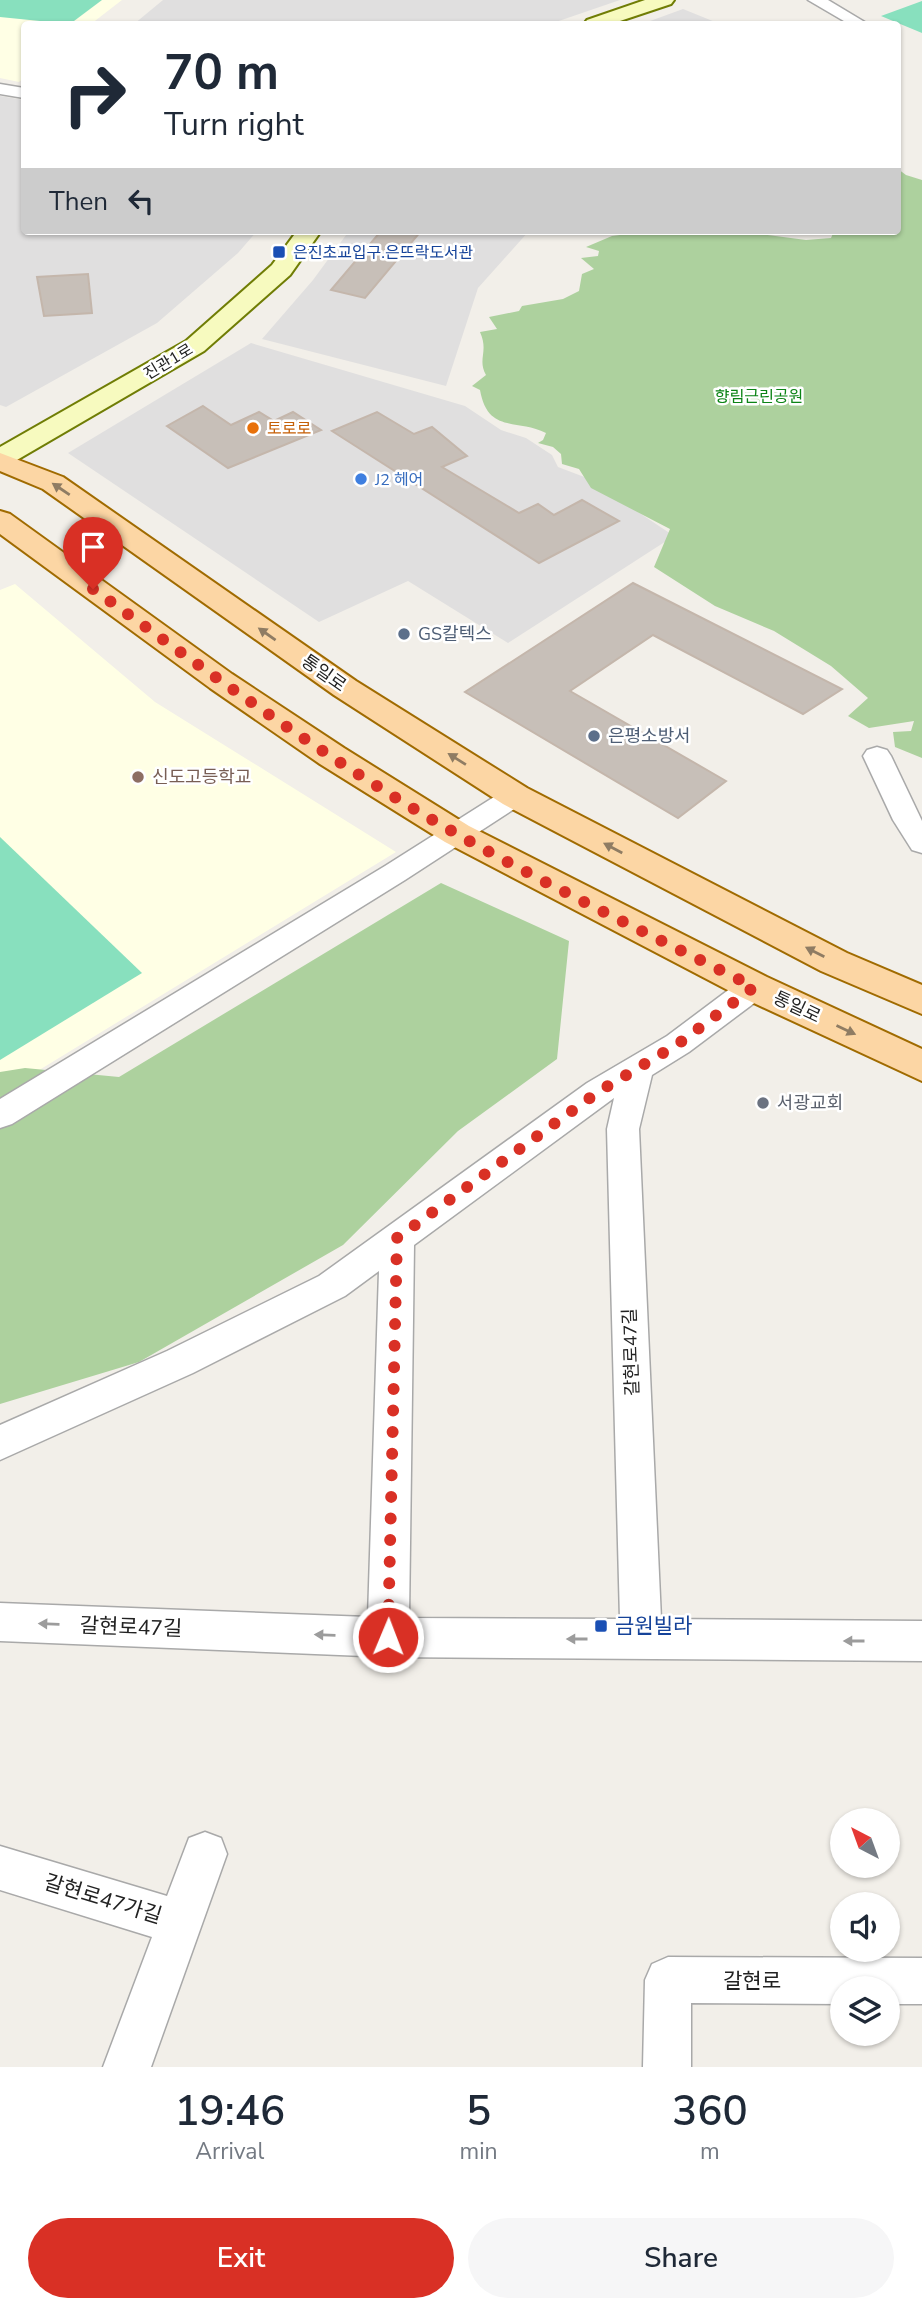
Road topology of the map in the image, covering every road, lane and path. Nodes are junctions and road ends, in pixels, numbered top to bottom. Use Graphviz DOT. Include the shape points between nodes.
graph roads {
  1 [pos="664,0"];
  2 [pos="817,0"];
  3 [pos="603,21"];
  4 [pos="855,21"];
  5 [pos="0,89"];
  6 [pos="21,92"];
  7 [pos="306,235"];
  8 [pos="0,460"];
  9 [pos="0,520"];
  10 [pos="877,755"];
  11 [pos="515,796"];
  12 [pos="457,834"];
  13 [pos="922,843"];
  14 [pos="754,987"];
  15 [pos="922,1000"];
  16 [pos="922,1066"];
  17 [pos="638,1068"];
  18 [pos="0,1115"];
  19 [pos="397,1238"];
  20 [pos="0,1443"];
  21 [pos="0,1622"];
  22 [pos="388,1637"];
  23 [pos="640,1639"];
  24 [pos="922,1641"];
  25 [pos="205,1854"];
  26 [pos="0,1868"];
  27 [pos="178,1922"];
  28 [pos="922,1981"];
  29 [pos="127,2067"];
  30 [pos="667,2067"];
  1 -- 3 [label="main road"];
  2 -- 4 [label="street"];
  5 -- 6 [label="street"];
  7 -- 8 [label="main road, 진관1로" via="281,270 195,346"];
  11 -- 8 [label="main road, 통일로, one-way" via="345,688 53,483"];
  9 -- 12 [label="main road, 통일로" via="221,681"];
  10 -- 13 [label="street"];
  11 -- 12 [label="street"];
  15 -- 11 [label="main road, 통일로, one-way" via="834,962"];
  12 -- 14 [label="main road, 통일로"];
  12 -- 18 [label="street"];
  14 -- 16 [label="main road, 통일로, one-way"];
  14 -- 17 [label="street"];
  17 -- 19 [label="street"];
  17 -- 23 [label="street, 갈현로47길" via="623,1129"];
  19 -- 20 [label="street" via="332,1286 180,1362"];
  19 -- 22 [label="street"];
  22 -- 21 [label="street, 갈현로47길, one-way"];
  23 -- 22 [label="street, 갈현로47길, one-way"];
  24 -- 23 [label="street, 갈현로47길, one-way"];
  25 -- 27 [label="street"];
  26 -- 27 [label="street, 갈현로47가길"];
  27 -- 29 [label="street, 갈현로47가길"];
  28 -- 30 [label="street, 갈현로" via="668,1980"];
}
